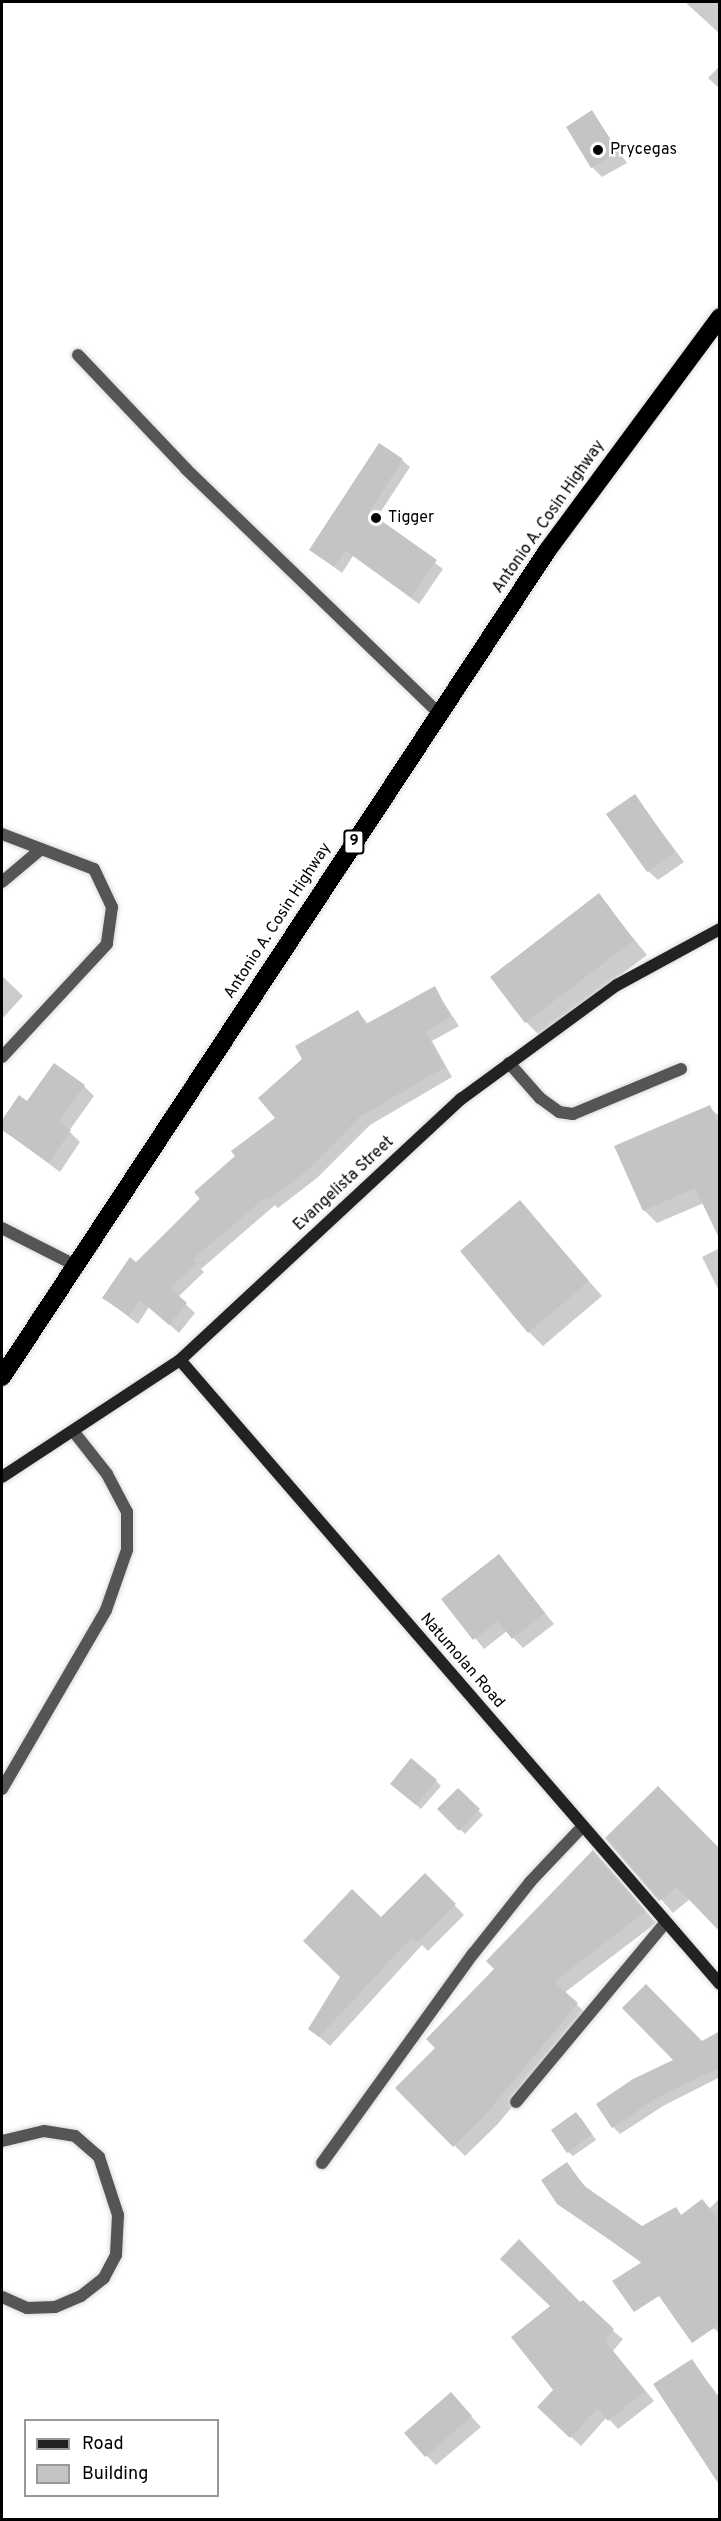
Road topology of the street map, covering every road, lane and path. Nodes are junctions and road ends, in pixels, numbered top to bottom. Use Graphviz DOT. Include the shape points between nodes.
graph roads {
  1 [pos="720,316"];
  2 [pos="78,355"];
  3 [pos="439,712"];
  4 [pos="2,834"];
  5 [pos="41,849"];
  6 [pos="2,882"];
  7 [pos="720,929"];
  8 [pos="2,1057"];
  9 [pos="509,1063"];
  10 [pos="681,1069"];
  11 [pos="2,1228"];
  12 [pos="75,1265"];
  13 [pos="7,1357"];
  14 [pos="180,1360"];
  15 [pos="2,1377"];
  16 [pos="74,1432"];
  17 [pos="2,1477"];
  18 [pos="2,1789"];
  19 [pos="583,1826"];
  20 [pos="666,1922"];
  21 [pos="720,1984"];
  22 [pos="516,2102"];
  23 [pos="2,2141"];
  24 [pos="322,2163"];
  25 [pos="2,2297"];
  1 -- 3 [label="highway, Antonio A. Cosin Highway / 9" via="547,551"];
  2 -- 3 [label="street" via="186,469"];
  3 -- 12 [label="highway, Antonio A. Cosin Highway / 9"];
  4 -- 5 [label="street"];
  5 -- 6 [label="street"];
  5 -- 8 [label="street" via="94,869 112,907 107,944"];
  7 -- 9 [label="street, Evangelista Street" via="617,985"];
  9 -- 10 [label="street" via="540,1098 559,1112 573,1114"];
  9 -- 14 [label="street, Evangelista Street" via="461,1099"];
  11 -- 12 [label="street"];
  12 -- 13 [label="highway, Antonio A. Cosin Highway / 9"];
  13 -- 15 [label="highway, Antonio A. Cosin Highway / 9"];
  14 -- 16 [label="street, Evangelista Street"];
  14 -- 19 [label="street, Natumolan Road"];
  16 -- 17 [label="street, Evangelista Street"];
  16 -- 18 [label="street" via="107,1474 127,1512 127,1550 106,1610"];
  19 -- 20 [label="street, Natumolan Road"];
  19 -- 24 [label="street" via="530,1882 473,1954"];
  20 -- 21 [label="street, Natumolan Road"];
  20 -- 22 [label="street"];
  23 -- 25 [label="street" via="44,2131 75,2136 99,2157 118,2215 116,2255 104,2278 81,2296 55,2307 27,2308"];
}
